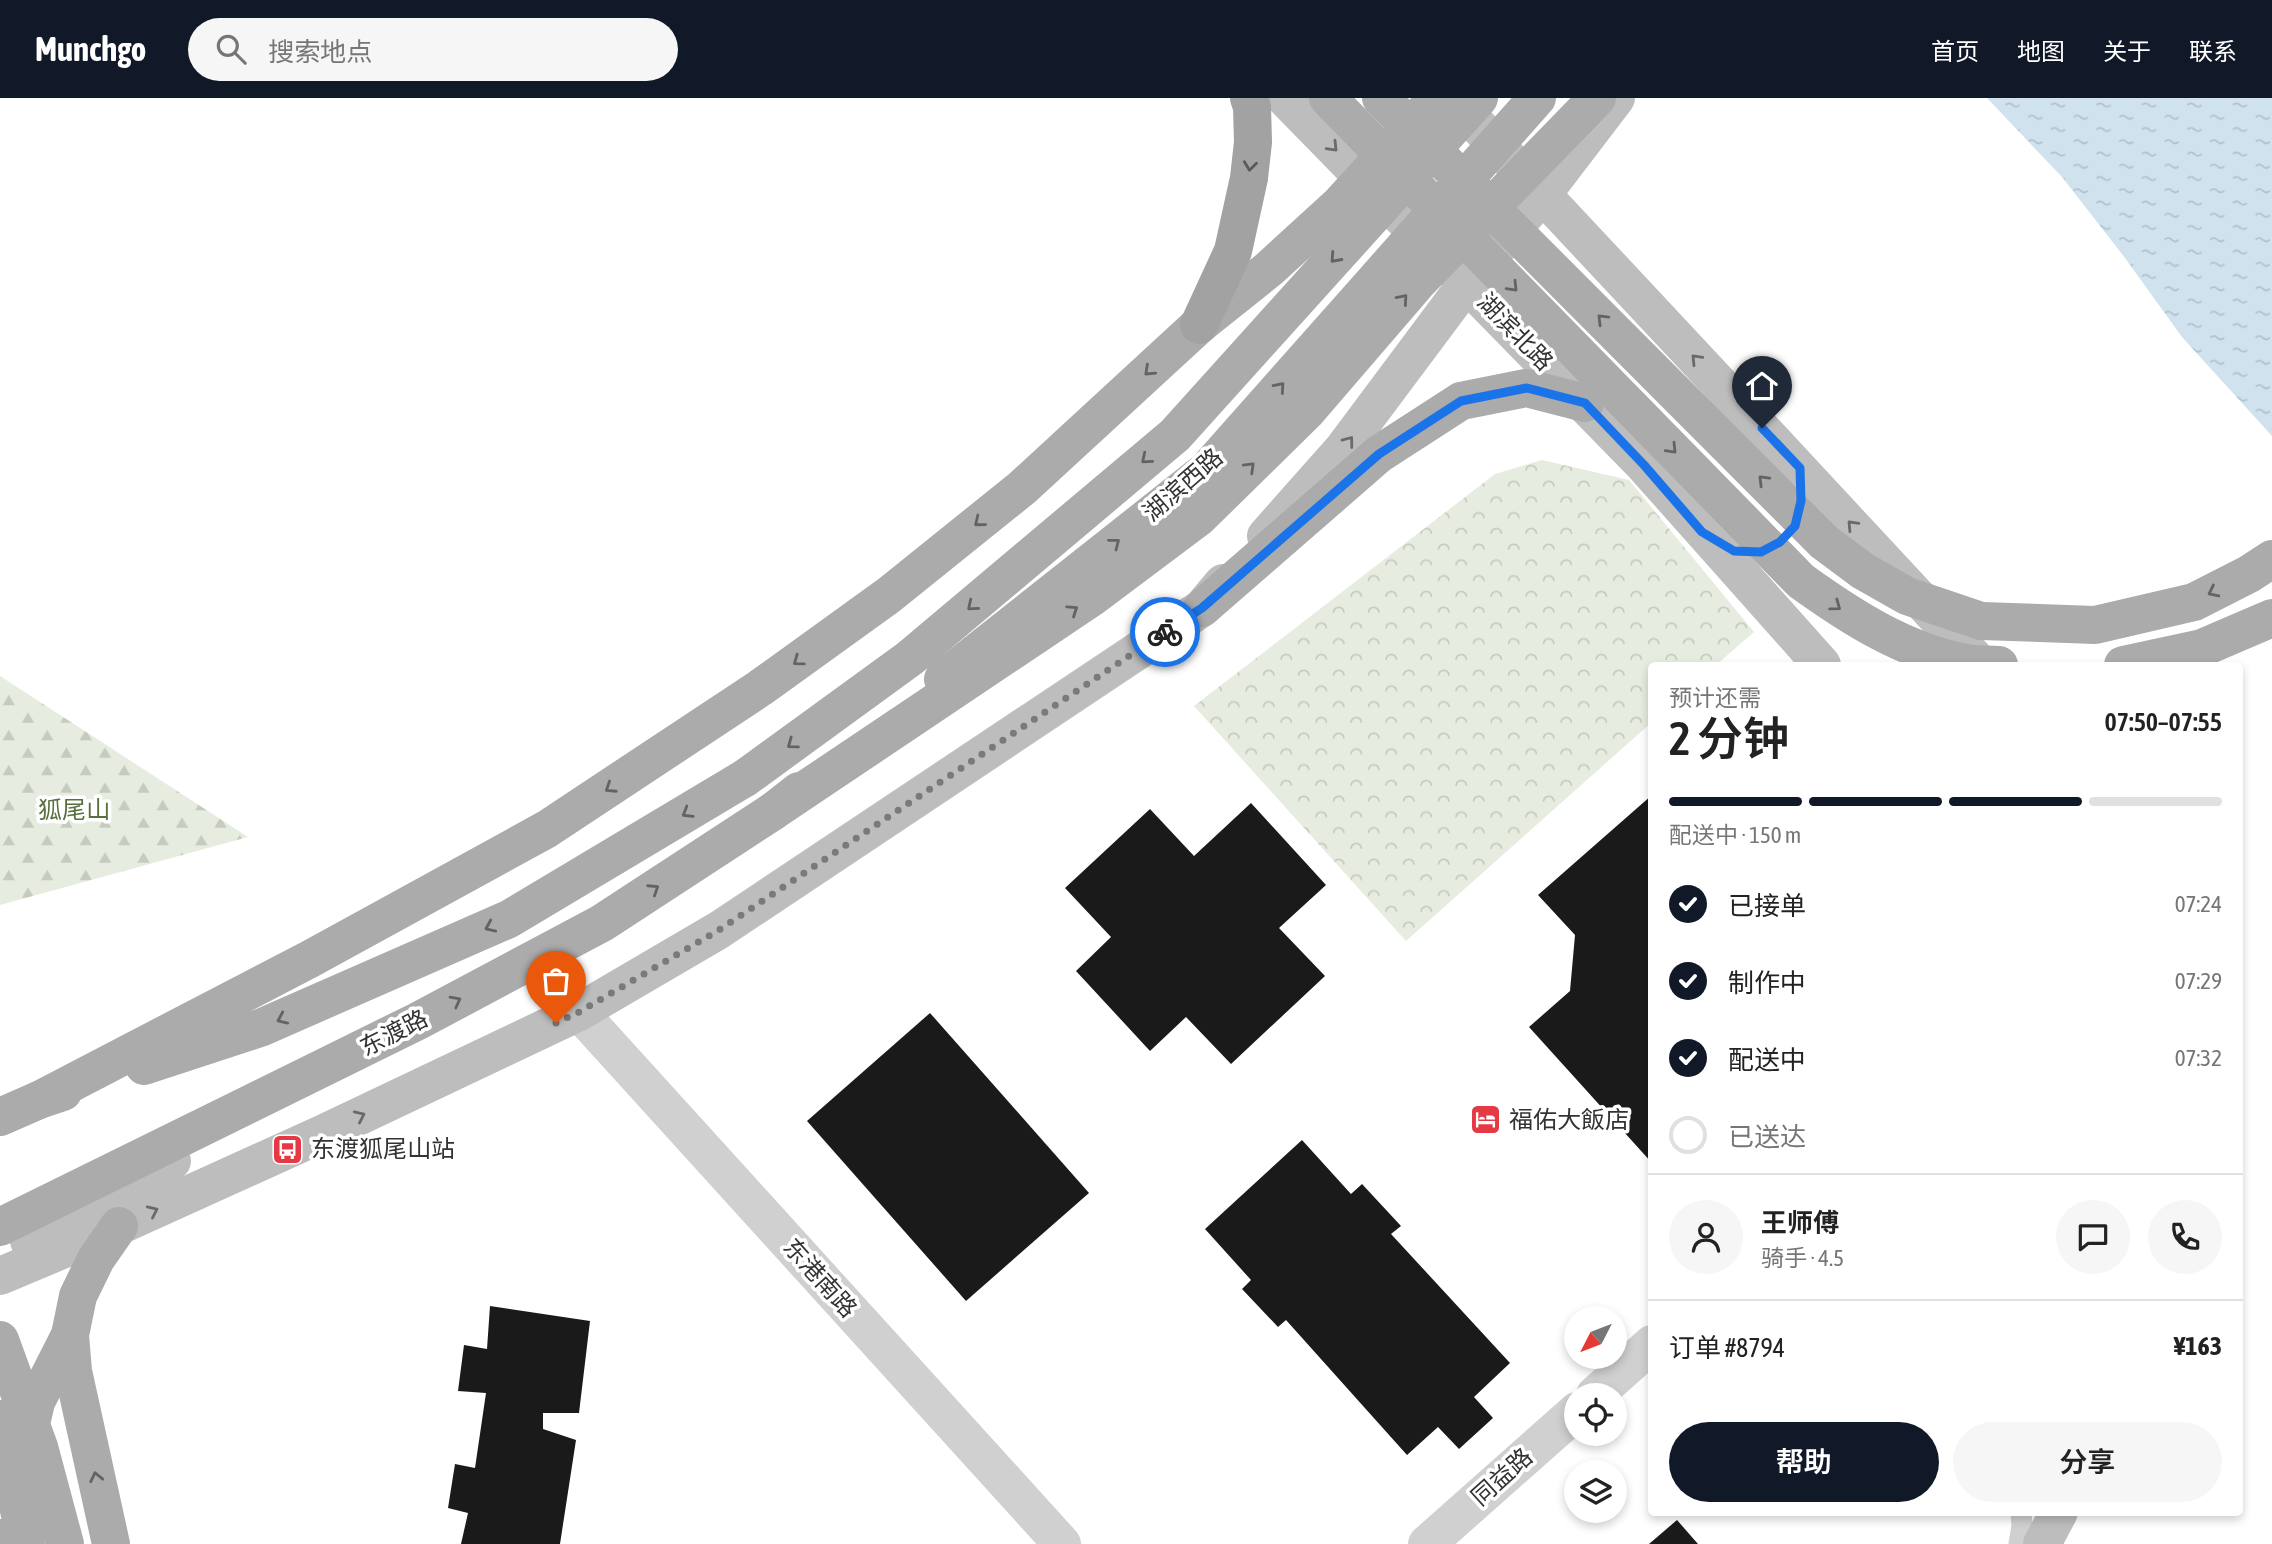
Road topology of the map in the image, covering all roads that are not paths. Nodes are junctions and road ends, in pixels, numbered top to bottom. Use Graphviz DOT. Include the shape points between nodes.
graph roads {
  1 [pos="1249,98"];
  2 [pos="1285,98"];
  3 [pos="1328,98"];
  4 [pos="1381,98"];
  5 [pos="1437,98"];
  6 [pos="1452,98"];
  7 [pos="1479,98"];
  8 [pos="1537,98"];
  9 [pos="1597,98"];
  10 [pos="1616,98"];
  11 [pos="1363,179"];
  12 [pos="1542,195"];
  13 [pos="1467,283"];
  14 [pos="1199,325"];
  15 [pos="1585,403"];
  16 [pos="1800,468"];
  17 [pos="1702,532"];
  18 [pos="2272,559"];
  19 [pos="1202,608"];
  20 [pos="2272,618"];
  21 [pos="1819,662"];
  22 [pos="1964,662"];
  23 [pos="1978,662"];
  24 [pos="2137,662"];
  25 [pos="772,812"];
  26 [pos="579,1012"];
  27 [pos="418,1021"];
  28 [pos="39,1100"];
  29 [pos="0,1117"];
  30 [pos="119,1226"];
  31 [pos="0,1227"];
  32 [pos="0,1258"];
  33 [pos="0,1276"];
  34 [pos="70,1335"];
  35 [pos="0,1340"];
  36 [pos="1648,1348"];
  37 [pos="1608,1383"];
  38 [pos="0,1419"];
  39 [pos="1564,1423"];
  40 [pos="0,1451"];
  41 [pos="29,1479"];
  42 [pos="2021,1516"];
  43 [pos="2057,1516"];
  44 [pos="0,1538"];
  45 [pos="2,1544"];
  46 [pos="26,1544"];
  47 [pos="44,1544"];
  48 [pos="65,1544"];
  49 [pos="111,1544"];
  50 [pos="1062,1544"];
  51 [pos="1427,1544"];
  52 [pos="2019,1544"];
  53 [pos="2042,1544"];
  1 -- 14 [label="highway, one-way" via="1253,142 1233,251"];
  2 -- 11 [label="main road, 湖滨北路, one-way"];
  3 -- 22 [label="main road, one-way, bridge" via="1801,581 1851,617 1911,647"];
  18 -- 4 [label="main road, one-way, bridge" via="2193,602 2095,625 1981,621 1907,596 1824,542"];
  5 -- 11 [label="main road"];
  6 -- 12 [label="main road"];
  7 -- 28 [label="main road, 湖滨西路, one-way, bridge" via="1175,435 910,658 745,778 509,919 260,1028"];
  25 -- 8 [label="main road, 湖滨西路, one-way, bridge" via="1206,471"];
  25 -- 9 [label="main road, one-way, bridge" via="1091,598 1199,517 1306,412 1417,282"];
  10 -- 12 [label="main road"];
  11 -- 13 [label="main road, 湖滨北路"];
  11 -- 14 [label="main road" via="1269,269"];
  12 -- 13 [label="main road"];
  16 -- 12 [label="main road, one-way"];
  13 -- 15 [label="main road, 湖滨北路"];
  19 -- 13 [label="main road, one-way" via="1343,449"];
  14 -- 28 [label="main road, one-way" via="1022,488 889,595 760,688 547,829 310,960"];
  15 -- 17 [label="main road, 湖滨北路"];
  15 -- 19 [label="main road" via="1527,388 1461,401 1379,454"];
  16 -- 17 [label="main road" via="1801,501 1795,526 1780,542 1761,552 1734,551"];
  23 -- 16 [label="main road, one-way"];
  17 -- 21 [label="main road, 湖滨北路"];
  19 -- 26 [label="main road" via="719,930"];
  20 -- 24 [label="main road" via="2202,648"];
  27 -- 25 [label="main road, 东渡路, one-way" via="602,923"];
  30 -- 26 [label="main road, one-way"];
  26 -- 50 [label="street, 东港南路"];
  27 -- 31 [label="main road, 东渡路"];
  27 -- 32 [label="main road"];
  28 -- 29 [label="main road"];
  30 -- 33 [label="main road"];
  30 -- 34 [label="main road" via="78,1296"];
  34 -- 41 [label="main road" via="36,1402 26,1441"];
  49 -- 34 [label="main road, one-way" via="73,1371"];
  35 -- 48 [label="main road, bridge" via="39,1447"];
  36 -- 37 [label="street"];
  38 -- 46 [label="main road, bridge"];
  39 -- 51 [label="street, 同益路"];
  40 -- 41 [label="main road" via="19,1458"];
  41 -- 47 [label="main road"];
  42 -- 52 [label="lane"];
  43 -- 53 [label="main road"];
  44 -- 45 [label="main road"];
}
